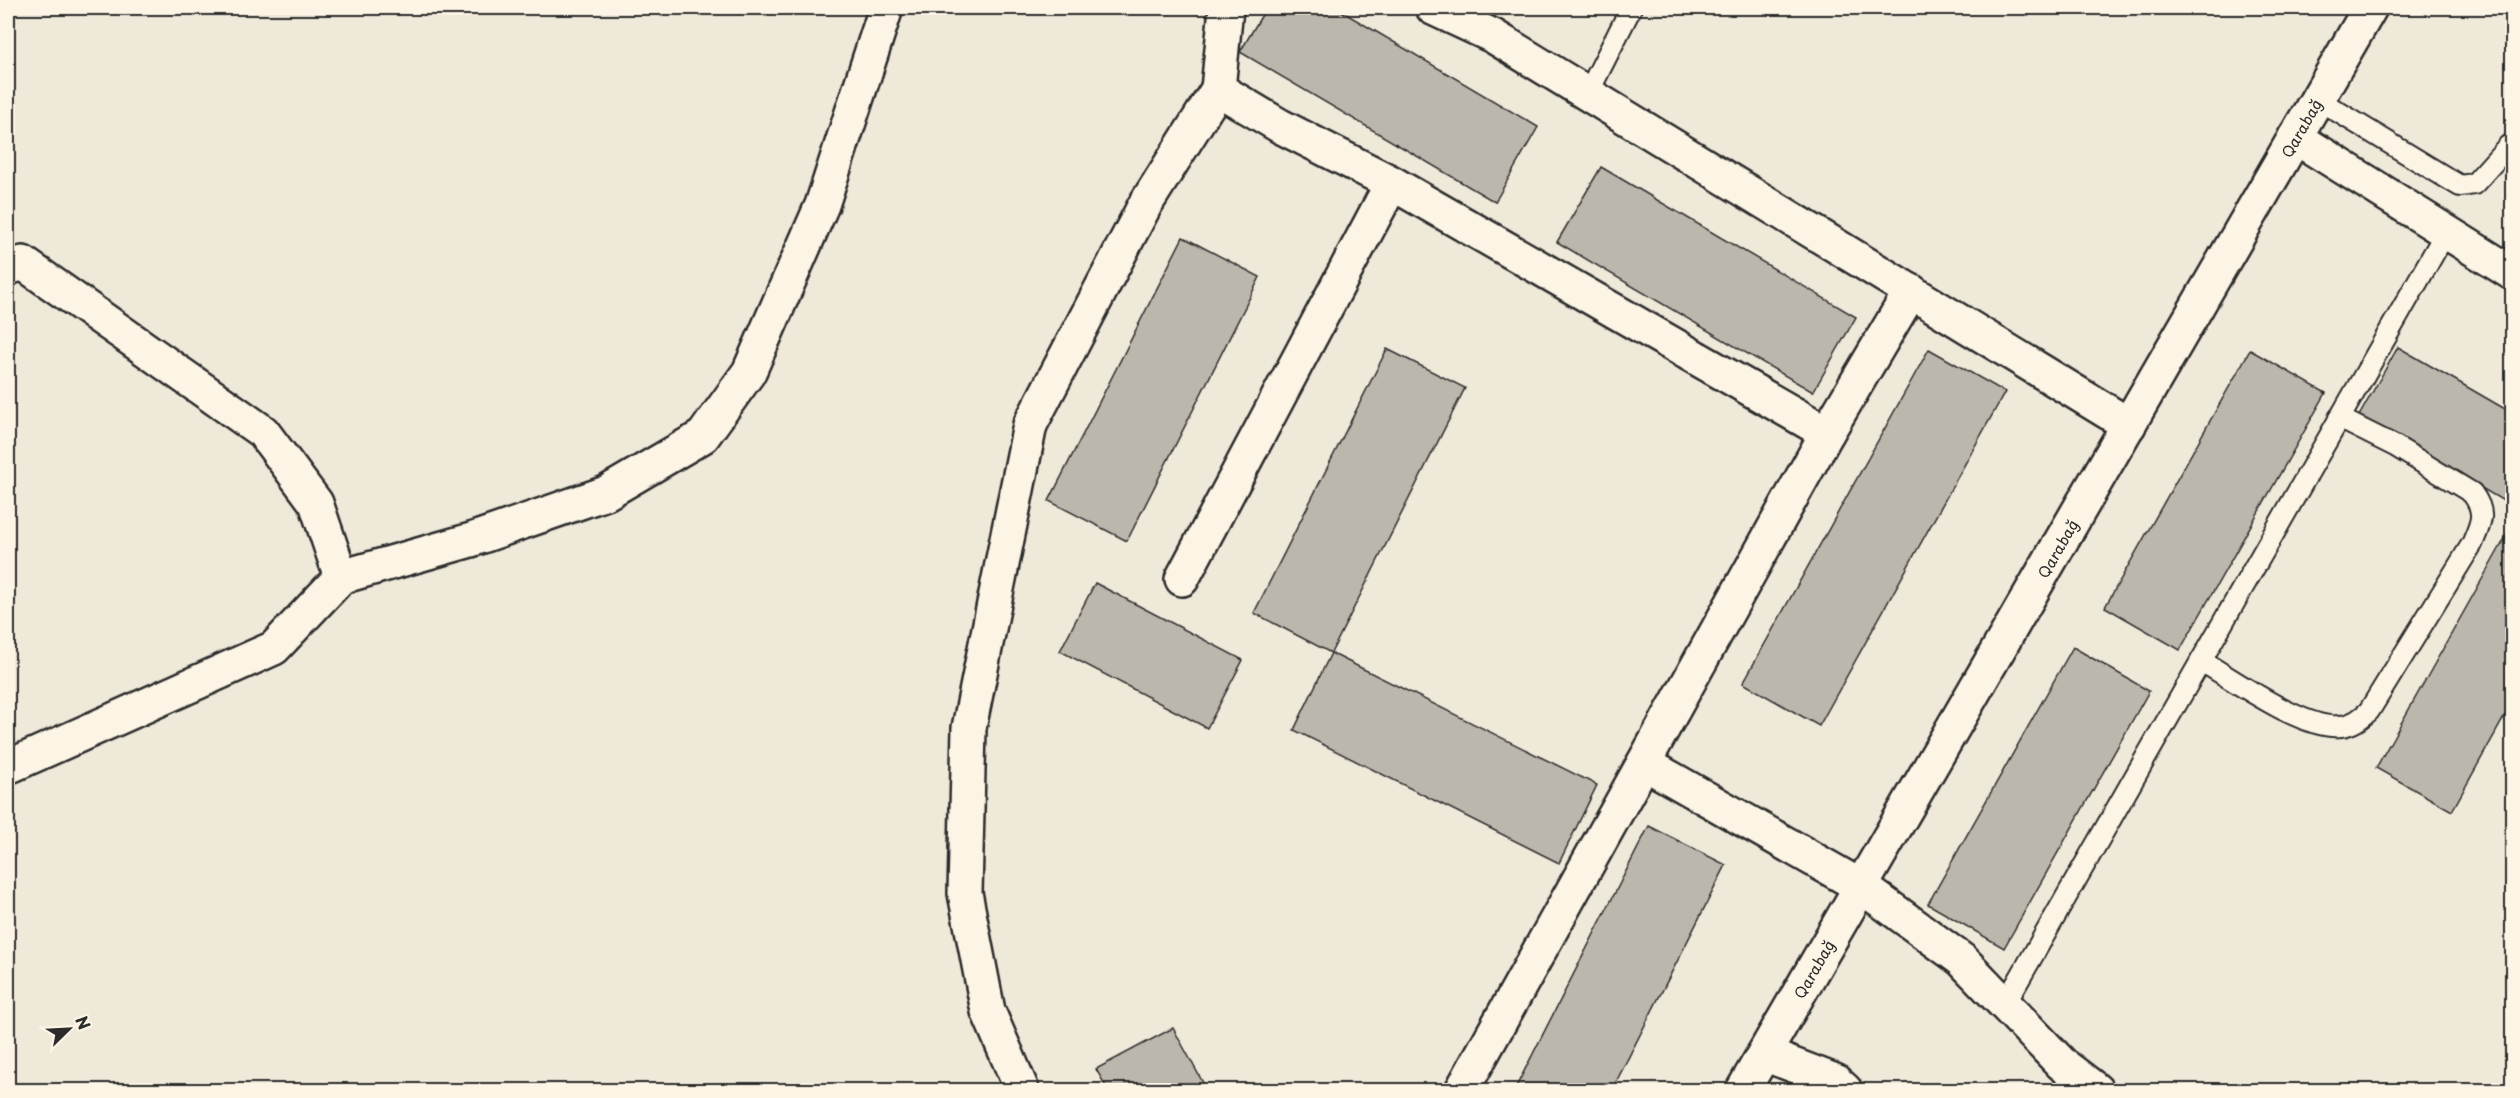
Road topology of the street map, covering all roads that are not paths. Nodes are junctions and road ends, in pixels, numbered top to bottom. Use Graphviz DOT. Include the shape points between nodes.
graph roads {
  1 [pos="886,8"];
  2 [pos="1226,8"];
  3 [pos="1433,8"];
  4 [pos="1631,8"];
  5 [pos="2370,8"];
  6 [pos="1218,89"];
  7 [pos="1588,93"];
  8 [pos="2317,99"];
  9 [pos="2295,137"];
  10 [pos="2512,145"];
  11 [pos="1392,183"];
  12 [pos="2446,232"];
  13 [pos="8,268"];
  14 [pos="2512,273"];
  15 [pos="1911,291"];
  16 [pos="2339,418"];
  17 [pos="2128,425"];
  18 [pos="1827,433"];
  19 [pos="341,577"];
  20 [pos="1182,579"];
  21 [pos="2201,661"];
  22 [pos="1644,763"];
  23 [pos="8,767"];
  24 [pos="1862,887"];
  25 [pos="2005,1004"];
  26 [pos="1764,1054"];
  27 [pos="1022,1090"];
  28 [pos="1462,1090"];
  29 [pos="1743,1090"];
  30 [pos="1845,1090"];
  31 [pos="2096,1090"];
  1 -- 19 [label="street" via="822,205 749,372 703,436 606,493 471,540"];
  2 -- 6 [label="street"];
  3 -- 7 [label="street" via="1493,36"];
  4 -- 7 [label="lane"];
  5 -- 8 [label="street, Qarabağ"];
  6 -- 11 [label="street" via="1280,126"];
  6 -- 27 [label="street" via="1144,205 1030,425 969,728 964,892 988,1011"];
  7 -- 15 [label="street"];
  8 -- 9 [label="street, Qarabağ"];
  8 -- 10 [label="lane" via="2460,186 2474,184"];
  9 -- 12 [label="street"];
  9 -- 17 [label="street, Qarabağ"];
  11 -- 18 [label="street"];
  11 -- 20 [label="street"];
  12 -- 14 [label="street"];
  12 -- 16 [label="lane"];
  13 -- 19 [label="street" via="23,263 263,432 316,503"];
  15 -- 17 [label="street"];
  15 -- 18 [label="street"];
  16 -- 21 [label="lane"];
  16 -- 21 [label="lane" via="2395,446 2472,493 2480,504 2482,522 2472,544 2369,711 2356,722 2342,726 2306,721"];
  17 -- 24 [label="street, Qarabağ"];
  18 -- 22 [label="street"];
  19 -- 23 [label="street" via="274,648"];
  21 -- 25 [label="lane"];
  22 -- 24 [label="street"];
  22 -- 28 [label="street"];
  24 -- 25 [label="street" via="1962,960"];
  24 -- 26 [label="street, Qarabağ"];
  25 -- 31 [label="street" via="2062,1064"];
  26 -- 29 [label="street, Qarabağ"];
  26 -- 30 [label="street" via="1835,1081"];
}
